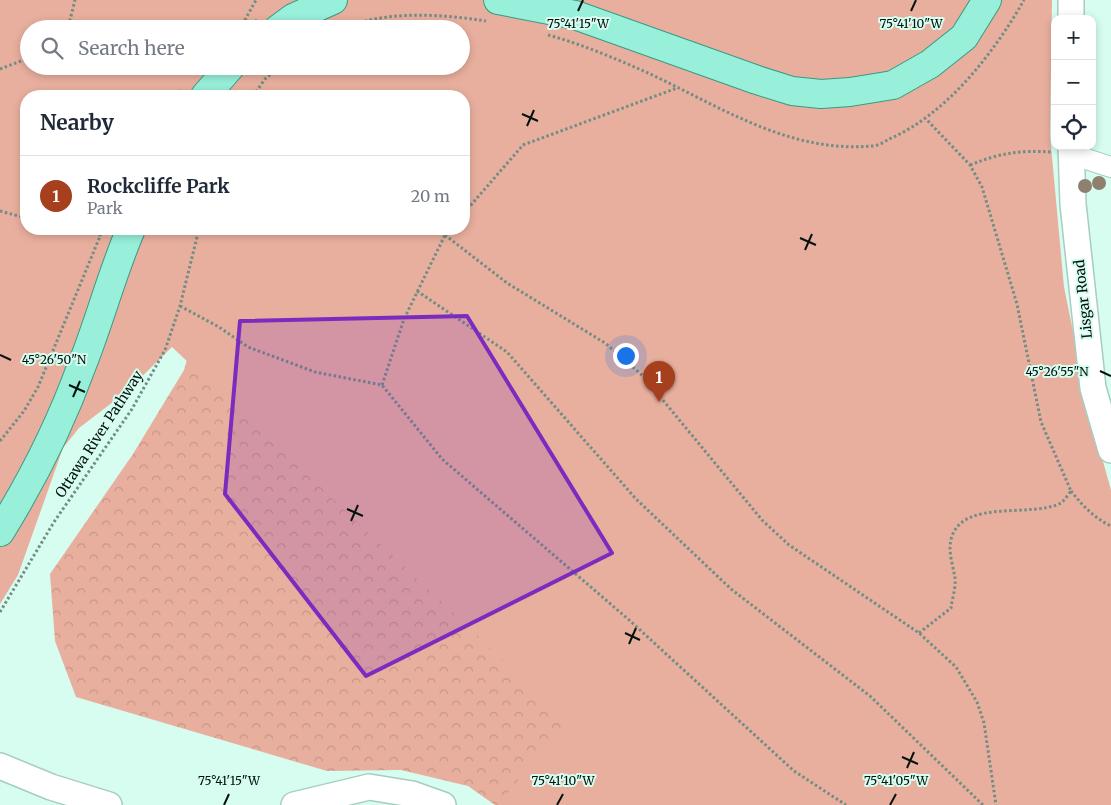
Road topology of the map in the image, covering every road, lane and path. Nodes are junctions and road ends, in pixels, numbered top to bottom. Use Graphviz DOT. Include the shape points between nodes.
graph roads {
  1 [pos="75,0"];
  2 [pos="256,0"];
  3 [pos="333,0"];
  4 [pos="498,0"];
  5 [pos="987,0"];
  6 [pos="1071,0"];
  7 [pos="1071,15"];
  8 [pos="70,20"];
  9 [pos="245,20"];
  10 [pos="290,20"];
  11 [pos="20,62"];
  12 [pos="0,70"];
  13 [pos="223,75"];
  14 [pos="270,75"];
  15 [pos="678,88"];
  16 [pos="210,90"];
  17 [pos="257,90"];
  18 [pos="926,119"];
  19 [pos="1071,150"];
  20 [pos="970,165"];
  21 [pos="1111,166"];
  22 [pos="470,206"];
  23 [pos="0,211"];
  24 [pos="20,216"];
  25 [pos="101,235"];
  26 [pos="128,235"];
  27 [pos="198,235"];
  28 [pos="444,235"];
  29 [pos="417,291"];
  30 [pos="180,306"];
  31 [pos="382,385"];
  32 [pos="0,442"];
  33 [pos="1110,442"];
  34 [pos="1071,491"];
  35 [pos="1111,526"];
  36 [pos="0,532"];
  37 [pos="0,612"];
  38 [pos="919,633"];
  39 [pos="0,766"];
  40 [pos="0,776"];
  41 [pos="51,787"];
  42 [pos="109,805"];
  43 [pos="294,805"];
  44 [pos="443,805"];
  45 [pos="846,805"];
  46 [pos="982,805"];
  47 [pos="996,805"];
  1 -- 8 [label="path"];
  2 -- 9 [label="path"];
  3 -- 10 [label="main road"];
  4 -- 5 [label="main road" via="575,15 757,80 792,91 821,94 893,85 930,64 964,37"];
  6 -- 7 [label="street"];
  11 -- 12 [label="path"];
  13 -- 16 [label="main road"];
  14 -- 17 [label="path"];
  15 -- 22 [label="path" via="523,145"];
  18 -- 20 [label="path"];
  19 -- 20 [label="path" via="997,154"];
  19 -- 21 [label="street"];
  19 -- 33 [label="street, Lisgar Road" via="1073,204 1093,388"];
  20 -- 34 [label="path" via="982,187 1017,304 1041,422"];
  23 -- 24 [label="path"];
  25 -- 32 [label="path" via="38,387"];
  26 -- 36 [label="main road" via="60,421"];
  27 -- 30 [label="path, Ottawa River Pathway"];
  28 -- 29 [label="path"];
  28 -- 38 [label="path" via="507,283 605,343 642,376 762,520 789,545"];
  29 -- 31 [label="path"];
  29 -- 46 [label="path" via="507,352 649,512 731,589 870,696"];
  30 -- 31 [label="path" via="248,347 315,372"];
  30 -- 37 [label="path, Ottawa River Pathway" via="165,350 132,409 54,522"];
  31 -- 45 [label="path" via="442,459 628,619 794,771"];
  34 -- 35 [label="path" via="1083,506"];
  34 -- 38 [label="path" via="1061,502 1031,510 978,514 956,526 951,538 955,580 951,608"];
  38 -- 47 [label="path" via="956,667 977,702 984,723"];
  39 -- 41 [label="street"];
  40 -- 41 [label="street"];
  41 -- 42 [label="street"];
  43 -- 44 [label="street" via="369,787 412,794"];
}
